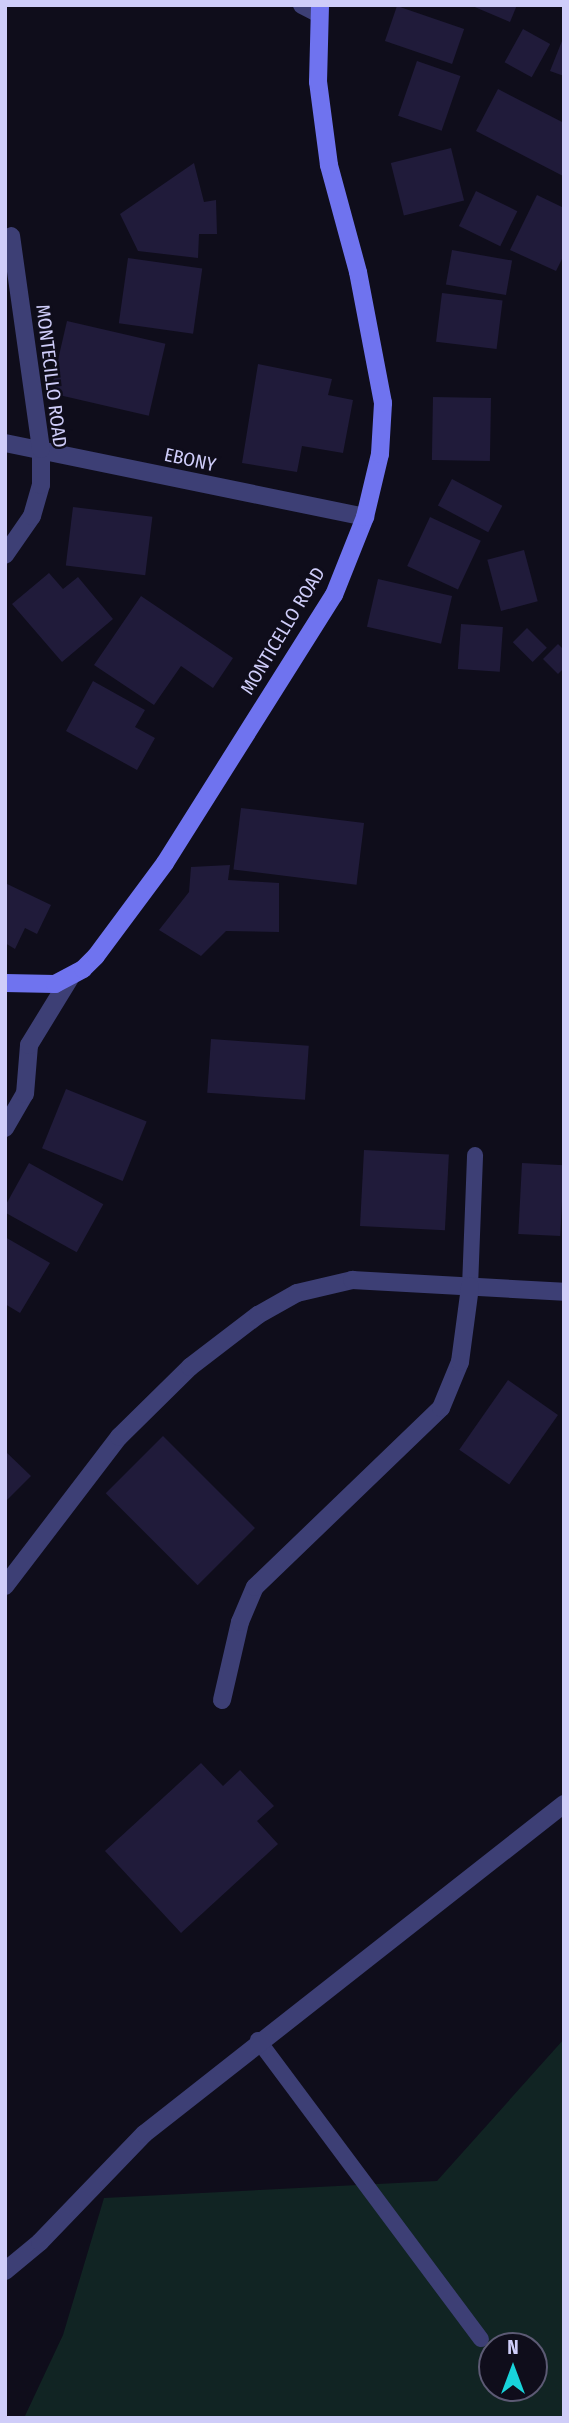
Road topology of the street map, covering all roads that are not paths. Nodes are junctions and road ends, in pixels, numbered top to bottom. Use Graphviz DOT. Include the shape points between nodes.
graph roads {
  1 [pos="313,8"];
  2 [pos="11,236"];
  3 [pos="5,443"];
  4 [pos="41,449"];
  5 [pos="365,517"];
  6 [pos="5,555"];
  7 [pos="70,978"];
  8 [pos="5,983"];
  9 [pos="5,1128"];
  10 [pos="475,1155"];
  11 [pos="470,1287"];
  12 [pos="564,1292"];
  13 [pos="5,1587"];
  14 [pos="222,1700"];
  15 [pos="564,1804"];
  16 [pos="258,2040"];
  17 [pos="5,2271"];
  18 [pos="478,2335"];
  1 -- 5 [label="main road, MONTICELLO ROAD" via="329,165 358,272 383,403 380,454"];
  2 -- 4 [label="street, MONTECILLO ROAD"];
  3 -- 4 [label="street, EBONY"];
  4 -- 5 [label="street, EBONY"];
  4 -- 6 [label="street, MONTECILLO ROAD" via="41,485 32,516"];
  5 -- 7 [label="main road, MONTICELLO ROAD" via="334,595 165,863 96,956"];
  7 -- 8 [label="main road" via="41,986"];
  7 -- 9 [label="street" via="29,1045 26,1094"];
  10 -- 11 [label="lane"];
  11 -- 12 [label="street"];
  11 -- 13 [label="street" via="352,1280 297,1293 258,1315 190,1367 119,1437"];
  11 -- 14 [label="street" via="460,1362 440,1408 255,1587 240,1622"];
  15 -- 16 [label="street"];
  16 -- 17 [label="street" via="144,2134 40,2242"];
  16 -- 18 [label="lane"];
}
